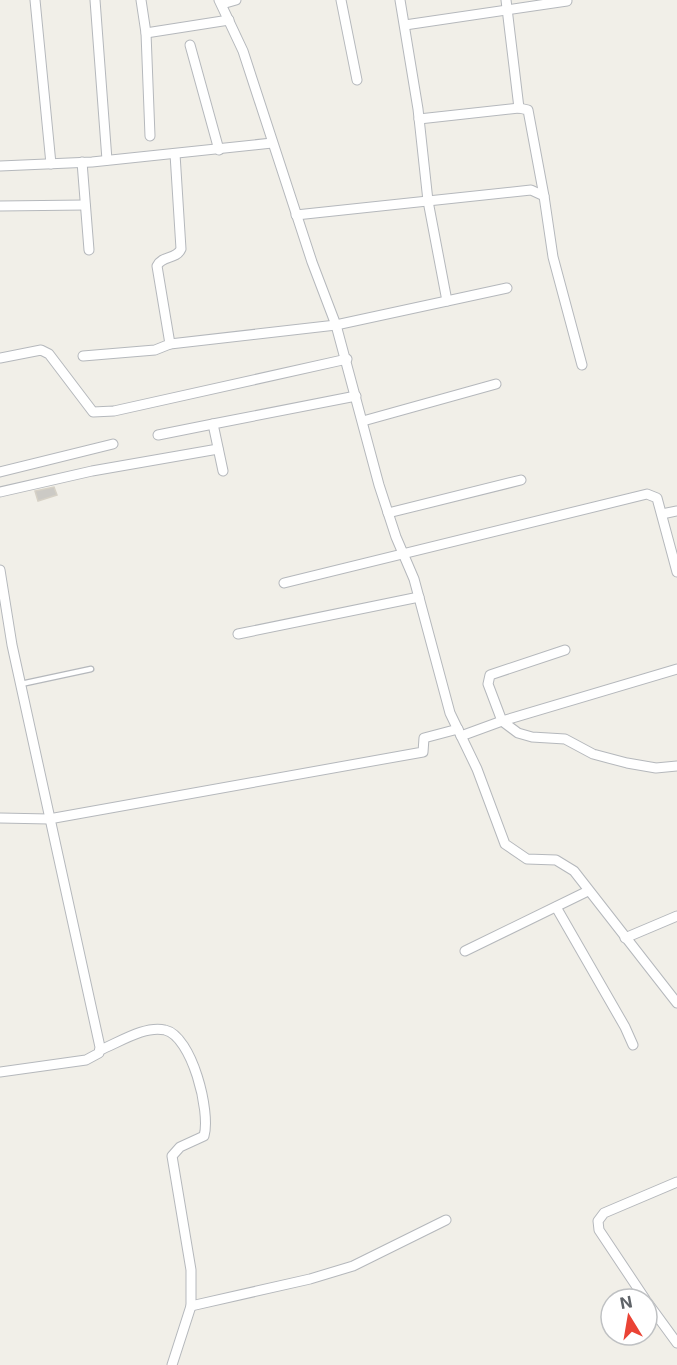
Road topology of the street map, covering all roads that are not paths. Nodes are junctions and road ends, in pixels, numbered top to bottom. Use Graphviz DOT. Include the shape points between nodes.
graph roads {
  1 [pos="34,0"];
  2 [pos="95,0"];
  3 [pos="141,0"];
  4 [pos="236,0"];
  5 [pos="341,0"];
  6 [pos="400,0"];
  7 [pos="220,2"];
  8 [pos="567,2"];
  9 [pos="507,5"];
  10 [pos="229,20"];
  11 [pos="405,25"];
  12 [pos="146,33"];
  13 [pos="190,45"];
  14 [pos="357,80"];
  15 [pos="519,108"];
  16 [pos="419,119"];
  17 [pos="150,136"];
  18 [pos="272,143"];
  19 [pos="219,150"];
  20 [pos="175,154"];
  21 [pos="106,160"];
  22 [pos="82,162"];
  23 [pos="51,164"];
  24 [pos="0,166"];
  25 [pos="544,196"];
  26 [pos="428,201"];
  27 [pos="85,205"];
  28 [pos="0,206"];
  29 [pos="296,215"];
  30 [pos="88,250"];
  31 [pos="507,288"];
  32 [pos="447,301"];
  33 [pos="336,325"];
  34 [pos="170,344"];
  35 [pos="83,356"];
  36 [pos="0,358"];
  37 [pos="347,359"];
  38 [pos="582,365"];
  39 [pos="496,384"];
  40 [pos="356,396"];
  41 [pos="363,421"];
  42 [pos="213,424"];
  43 [pos="158,435"];
  44 [pos="113,444"];
  45 [pos="218,449"];
  46 [pos="223,471"];
  47 [pos="0,472"];
  48 [pos="521,480"];
  49 [pos="0,492"];
  50 [pos="677,511"];
  51 [pos="388,513"];
  52 [pos="662,514"];
  53 [pos="404,556"];
  54 [pos="0,570"];
  55 [pos="677,572"];
  56 [pos="284,583"];
  57 [pos="419,597"];
  58 [pos="238,634"];
  59 [pos="12,645"];
  60 [pos="0,648"];
  61 [pos="565,650"];
  62 [pos="91,669"];
  63 [pos="677,669"];
  64 [pos="21,684"];
  65 [pos="502,721"];
  66 [pos="459,733"];
  67 [pos="677,766"];
  68 [pos="0,818"];
  69 [pos="49,819"];
  70 [pos="588,891"];
  71 [pos="556,907"];
  72 [pos="677,916"];
  73 [pos="625,938"];
  74 [pos="465,951"];
  75 [pos="677,1003"];
  76 [pos="633,1045"];
  77 [pos="100,1050"];
  78 [pos="0,1072"];
  79 [pos="677,1182"];
  80 [pos="446,1220"];
  81 [pos="637,1287"];
  82 [pos="191,1306"];
  83 [pos="659,1318"];
  84 [pos="677,1343"];
  85 [pos="172,1365"];
  1 -- 23 [label="street"];
  2 -- 21 [label="street"];
  3 -- 12 [label="street"];
  4 -- 7 [label="street"];
  5 -- 14 [label="street"];
  6 -- 11 [label="street"];
  7 -- 10 [label="street"];
  8 -- 9 [label="street"];
  9 -- 11 [label="street"];
  9 -- 15 [label="street"];
  10 -- 12 [label="street"];
  10 -- 18 [label="street"];
  11 -- 16 [label="street"];
  12 -- 17 [label="street"];
  13 -- 19 [label="street"];
  15 -- 16 [label="street"];
  15 -- 25 [label="street" via="528,110 531,118"];
  16 -- 26 [label="street"];
  18 -- 19 [label="street"];
  18 -- 29 [label="street"];
  19 -- 20 [label="street"];
  20 -- 21 [label="street"];
  20 -- 34 [label="street" via="182,249 157,266"];
  21 -- 22 [label="street"];
  22 -- 23 [label="street"];
  22 -- 27 [label="street"];
  23 -- 24 [label="street"];
  25 -- 26 [label="street" via="531,190"];
  25 -- 38 [label="street" via="553,257"];
  26 -- 29 [label="street"];
  26 -- 32 [label="street"];
  27 -- 28 [label="street"];
  27 -- 30 [label="street"];
  29 -- 33 [label="street"];
  31 -- 32 [label="street"];
  32 -- 33 [label="street"];
  33 -- 34 [label="street"];
  33 -- 37 [label="street"];
  34 -- 35 [label="street" via="155,350"];
  36 -- 37 [label="street" via="41,350 49,354 93,412 114,411"];
  37 -- 40 [label="street"];
  39 -- 41 [label="street"];
  40 -- 41 [label="street"];
  40 -- 42 [label="street"];
  41 -- 51 [label="street"];
  42 -- 43 [label="street"];
  42 -- 45 [label="street"];
  44 -- 47 [label="street"];
  45 -- 46 [label="street"];
  45 -- 49 [label="street"];
  48 -- 51 [label="street"];
  50 -- 52 [label="street"];
  51 -- 53 [label="street"];
  52 -- 53 [label="street" via="657,498 647,494"];
  52 -- 55 [label="street"];
  53 -- 56 [label="street"];
  53 -- 57 [label="street"];
  54 -- 59 [label="street"];
  57 -- 58 [label="street"];
  57 -- 66 [label="street"];
  59 -- 60 [label="street"];
  59 -- 64 [label="street"];
  61 -- 65 [label="street" via="490,675 488,684"];
  62 -- 64 [label="lane"];
  63 -- 65 [label="street"];
  64 -- 69 [label="street"];
  65 -- 66 [label="street"];
  65 -- 67 [label="street" via="525,735 565,739 592,754 656,768"];
  66 -- 69 [label="street" via="424,738 423,752"];
  66 -- 70 [label="street" via="510,849 527,859 563,863"];
  68 -- 69 [label="street"];
  69 -- 77 [label="street"];
  70 -- 71 [label="street"];
  70 -- 73 [label="street"];
  71 -- 74 [label="street"];
  71 -- 76 [label="street"];
  72 -- 73 [label="street"];
  73 -- 75 [label="street"];
  77 -- 78 [label="street" via="86,1060"];
  77 -- 82 [label="street" via="146,1032 164,1030 183,1043 198,1077 206,1130 200,1140 176,1150 172,1165 191,1270"];
  79 -- 81 [label="street" via="604,1213 598,1221 599,1230"];
  80 -- 82 [label="street" via="353,1266"];
  82 -- 85 [label="street"];
  83 -- 84 [label="street"];
}
